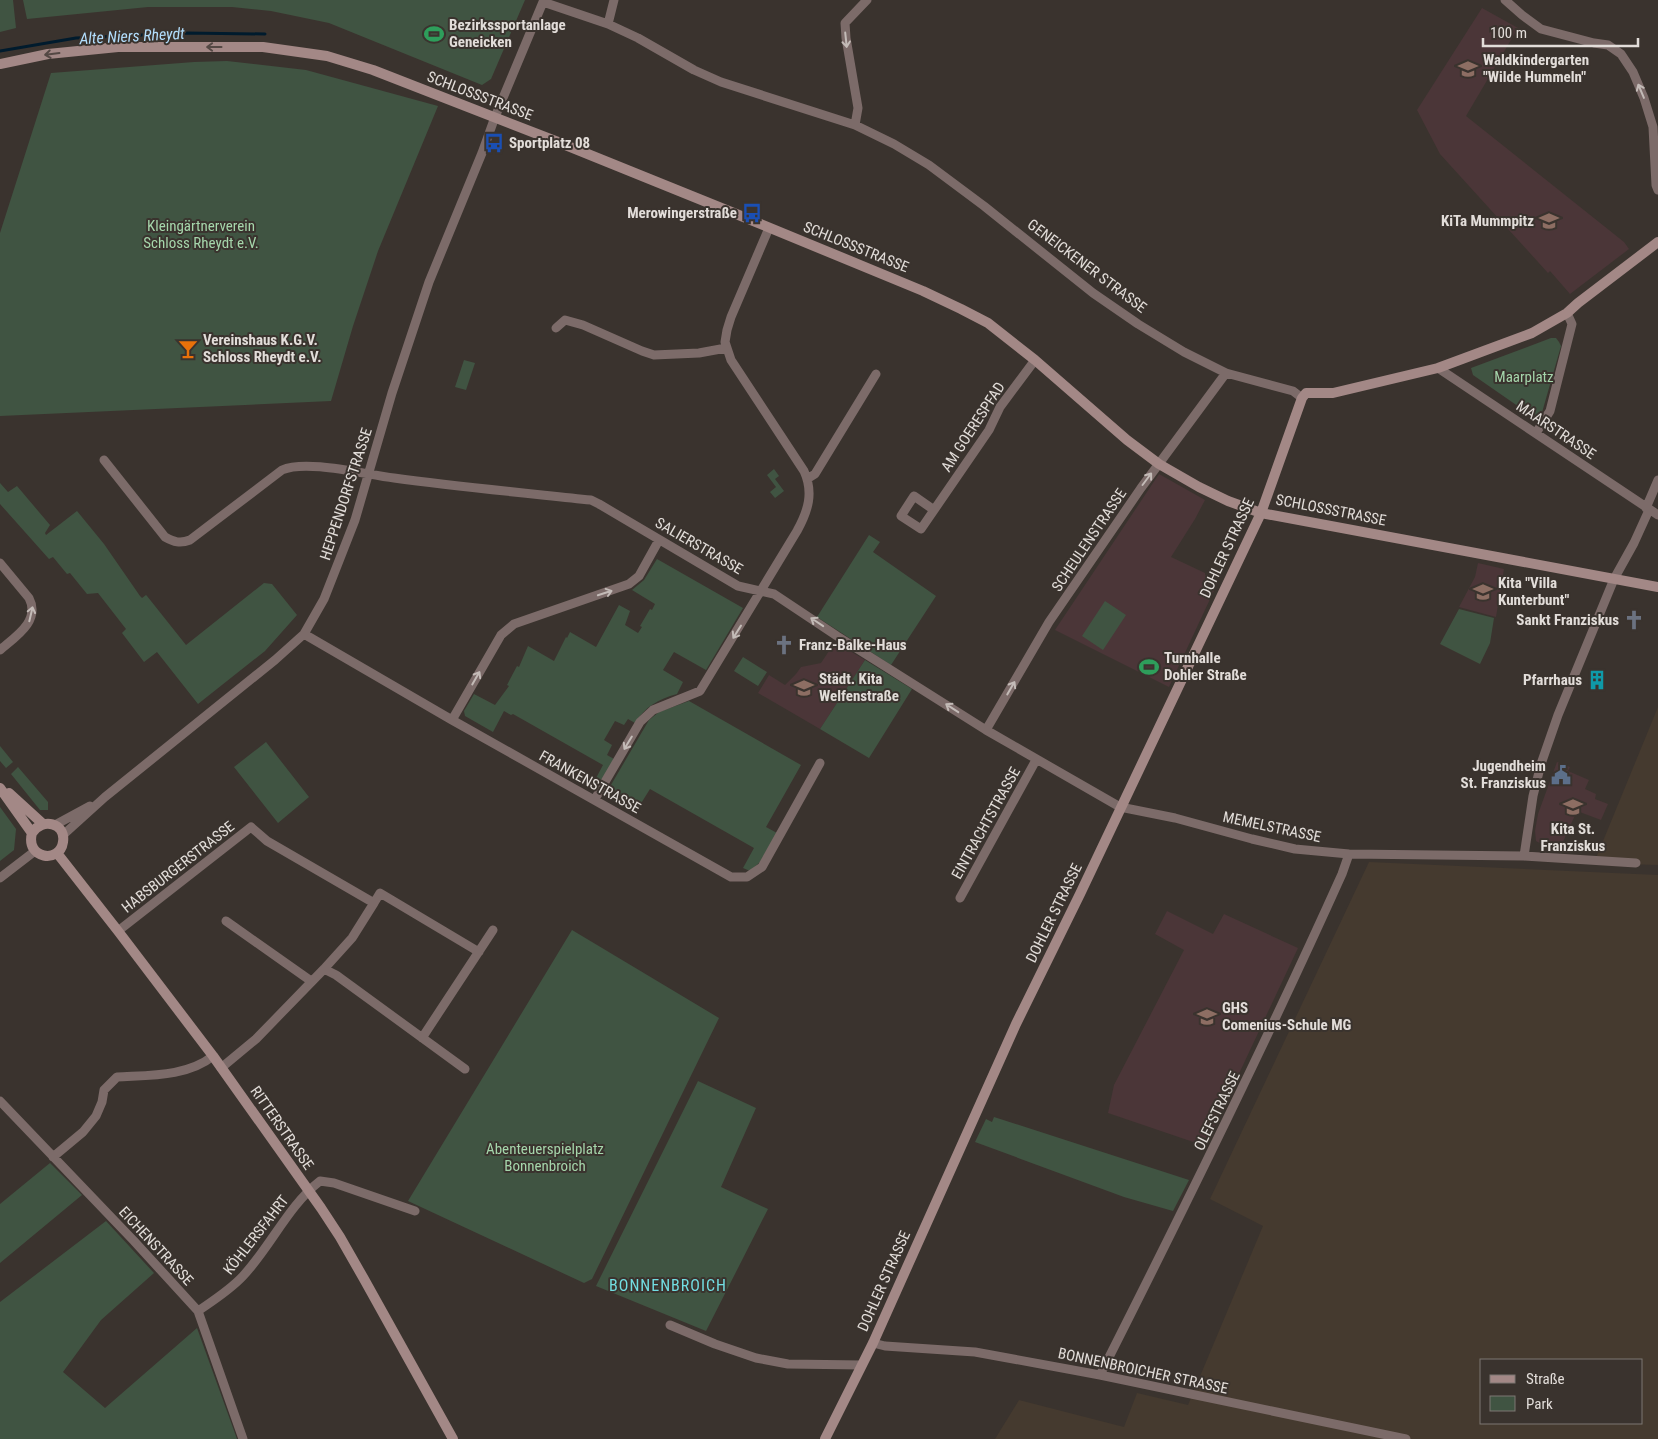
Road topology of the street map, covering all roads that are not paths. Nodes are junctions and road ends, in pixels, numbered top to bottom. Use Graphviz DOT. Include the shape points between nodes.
graph roads {
  1 [pos="614,0"];
  2 [pos="867,0"];
  3 [pos="1505,0"];
  4 [pos="608,24"];
  5 [pos="0,64"];
  6 [pos="495,117"];
  7 [pos="855,125"];
  8 [pos="1658,190"];
  9 [pos="768,228"];
  10 [pos="1658,242"];
  11 [pos="1567,313"];
  12 [pos="556,328"];
  13 [pos="726,348"];
  14 [pos="1036,360"];
  15 [pos="1438,368"];
  16 [pos="1226,373"];
  17 [pos="876,374"];
  18 [pos="1302,398"];
  19 [pos="1536,433"];
  20 [pos="104,460"];
  21 [pos="1159,464"];
  22 [pos="368,474"];
  23 [pos="807,479"];
  24 [pos="1658,480"];
  25 [pos="1648,509"];
  26 [pos="934,510"];
  27 [pos="1261,513"];
  28 [pos="1658,515"];
  29 [pos="659,540"];
  30 [pos="0,563"];
  31 [pos="1614,578"];
  32 [pos="1658,587"];
  33 [pos="762,590"];
  34 [pos="304,634"];
  35 [pos="0,650"];
  36 [pos="452,720"];
  37 [pos="986,730"];
  38 [pos="1036,760"];
  39 [pos="820,763"];
  40 [pos="0,786"];
  41 [pos="105,797"];
  42 [pos="595,799"];
  43 [pos="1120,807"];
  44 [pos="43,824"];
  45 [pos="55,825"];
  46 [pos="32,834"];
  47 [pos="63,835"];
  48 [pos="35,851"];
  49 [pos="57,853"];
  50 [pos="1349,854"];
  51 [pos="1524,856"];
  52 [pos="1636,863"];
  53 [pos="0,878"];
  54 [pos="960,898"];
  55 [pos="374,903"];
  56 [pos="226,921"];
  57 [pos="493,930"];
  58 [pos="118,931"];
  59 [pos="479,952"];
  60 [pos="324,969"];
  61 [pos="311,981"];
  62 [pos="422,1038"];
  63 [pos="213,1056"];
  64 [pos="221,1068"];
  65 [pos="465,1069"];
  66 [pos="0,1101"];
  67 [pos="53,1157"];
  68 [pos="308,1191"];
  69 [pos="415,1211"];
  70 [pos="198,1311"];
  71 [pos="670,1325"];
  72 [pos="873,1343"];
  73 [pos="862,1365"];
  74 [pos="1100,1375"];
  75 [pos="242,1439"];
  76 [pos="453,1439"];
  77 [pos="825,1439"];
  78 [pos="1406,1439"];
  1 -- 4 [label="street"];
  2 -- 7 [label="street, one-way" via="845,23 858,108"];
  8 -- 3 [label="street, one-way" via="1653,127 1633,72 1621,54 1608,45 1541,29"];
  4 -- 6 [label="street, GENEICKENER STRASSE" via="543,2"];
  4 -- 7 [label="street, GENEICKENER STRASSE" via="721,82"];
  6 -- 5 [label="main road, SCHLOSSSTRASSE, one-way" via="364,67 327,56 263,47 118,47 48,54"];
  6 -- 9 [label="main road, SCHLOSSSTRASSE"];
  6 -- 22 [label="street, HEPPENDORFSTRASSE" via="428,282"];
  7 -- 16 [label="street, GENEICKENER STRASSE" via="929,165 1093,293 1138,324"];
  9 -- 13 [label="street" via="728,324"];
  9 -- 14 [label="main road, SCHLOSSSTRASSE" via="961,308 988,323"];
  10 -- 11 [label="main road"];
  11 -- 15 [label="main road" via="1532,333"];
  11 -- 19 [label="street" via="1572,324 1550,411"];
  12 -- 13 [label="street" via="565,320 654,355"];
  13 -- 23 [label="street"];
  14 -- 21 [label="main road, SCHLOSSSTRASSE"];
  14 -- 26 [label="street, AM GOERESPFAD" via="1000,408 989,430"];
  15 -- 18 [label="main road" via="1332,393 1306,394"];
  15 -- 19 [label="street, MAARSTRASSE"];
  16 -- 18 [label="street, GENEICKENER STRASSE" via="1293,391"];
  16 -- 21 [label="street, SCHEULENSTRASSE"];
  17 -- 23 [label="street" via="815,474"];
  18 -- 27 [label="main road, DOHLER STRASSE"];
  19 -- 25 [label="street, MAARSTRASSE"];
  20 -- 22 [label="street, SALIERSTRASSE" via="165,537 182,543 290,467"];
  21 -- 27 [label="main road, SCHLOSSSTRASSE" via="1228,501"];
  37 -- 21 [label="street, SCHEULENSTRASSE, one-way" via="1050,622"];
  22 -- 29 [label="street, SALIERSTRASSE" via="591,500"];
  22 -- 34 [label="street, HEPPENDORFSTRASSE" via="336,570"];
  23 -- 33 [label="street" via="809,503 803,520"];
  24 -- 25 [label="street"];
  25 -- 28 [label="street, MAARSTRASSE"];
  25 -- 31 [label="street"];
  27 -- 31 [label="main road, SCHLOSSSTRASSE"];
  27 -- 43 [label="main road, DOHLER STRASSE"];
  29 -- 33 [label="street, SALIERSTRASSE" via="738,586"];
  36 -- 29 [label="street, one-way" via="501,635 514,624 629,584 639,576"];
  35 -- 30 [label="street, one-way" via="25,628 33,612 29,598"];
  31 -- 32 [label="main road, SCHLOSSSTRASSE"];
  31 -- 51 [label="street" via="1541,764"];
  37 -- 33 [label="street, SALIERSTRASSE, one-way" via="774,594"];
  33 -- 42 [label="street, one-way" via="700,691 654,710 640,722"];
  34 -- 36 [label="street, FRANKENSTRASSE"];
  34 -- 41 [label="street, HEPPENDORFSTRASSE"];
  36 -- 42 [label="street, FRANKENSTRASSE"];
  37 -- 38 [label="street, MEMELSTRASSE"];
  38 -- 43 [label="street, MEMELSTRASSE"];
  38 -- 54 [label="street, EINTRACHTSTRASSE"];
  39 -- 42 [label="street, FRANKENSTRASSE" via="762,867 747,878 731,877"];
  40 -- 44 [label="main road"];
  40 -- 46 [label="main road"];
  41 -- 45 [label="street, HEPPENDORFSTRASSE"];
  41 -- 47 [label="street, HEPPENDORFSTRASSE"];
  43 -- 50 [label="street, MEMELSTRASSE" via="1254,840"];
  43 -- 72 [label="main road, DOHLER STRASSE" via="1001,1058"];
  44 -- 45 [label="main road"];
  44 -- 46 [label="main road"];
  45 -- 47 [label="main road"];
  46 -- 48 [label="main road" via="31,843"];
  47 -- 49 [label="main road" via="64,842"];
  48 -- 49 [label="main road" via="45,856"];
  48 -- 53 [label="street"];
  49 -- 58 [label="main road, RITTERSTRASSE"];
  50 -- 51 [label="street, MEMELSTRASSE"];
  50 -- 74 [label="street, OLEFSTRASSE" via="1279,1014"];
  51 -- 52 [label="street, MEMELSTRASSE"];
  55 -- 58 [label="street, HABSBURGERSTRASSE" via="267,841 251,827"];
  55 -- 59 [label="street" via="380,893"];
  55 -- 60 [label="street" via="352,938"];
  56 -- 61 [label="street"];
  57 -- 59 [label="street"];
  58 -- 63 [label="main road, RITTERSTRASSE"];
  59 -- 62 [label="street"];
  60 -- 61 [label="street"];
  60 -- 62 [label="street"];
  61 -- 64 [label="street" via="256,1039"];
  62 -- 65 [label="street"];
  63 -- 64 [label="main road, RITTERSTRASSE"];
  63 -- 67 [label="street" via="182,1070 116,1077 104,1090 96,1116 83,1132"];
  64 -- 68 [label="main road, RITTERSTRASSE"];
  66 -- 67 [label="street, EICHENSTRASSE"];
  67 -- 70 [label="street, EICHENSTRASSE"];
  68 -- 69 [label="street" via="320,1181 334,1183"];
  68 -- 70 [label="street, KÖHLERSFAHRT" via="244,1275 230,1290"];
  68 -- 76 [label="main road, RITTERSTRASSE" via="340,1237"];
  70 -- 75 [label="street, EICHENSTRASSE"];
  71 -- 73 [label="street" via="756,1358 788,1364"];
  72 -- 73 [label="main road, DOHLER STRASSE"];
  72 -- 74 [label="street, BONNENBROICHER STRASSE" via="975,1352"];
  73 -- 77 [label="main road, DOHLER STRASSE"];
  74 -- 78 [label="street, BONNENBROICHER STRASSE"];
}
